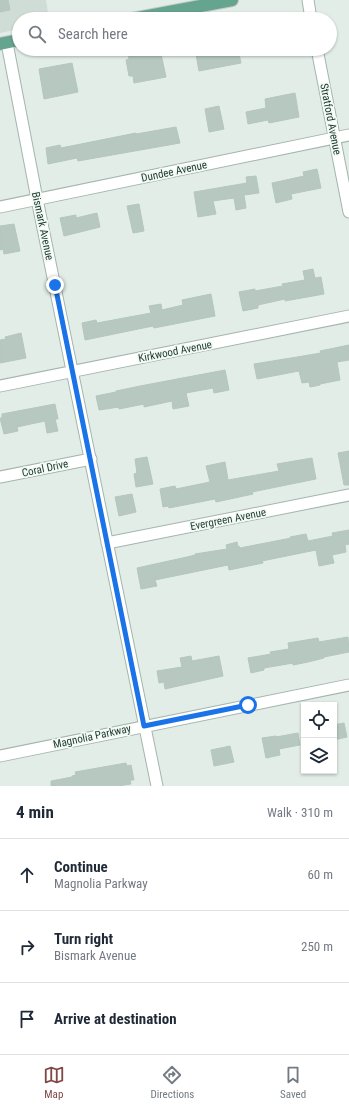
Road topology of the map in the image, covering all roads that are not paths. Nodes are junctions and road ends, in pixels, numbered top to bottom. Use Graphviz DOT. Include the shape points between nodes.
graph roads {
  1 [pos="232,0"];
  2 [pos="308,0"];
  3 [pos="169,12"];
  4 [pos="310,12"];
  5 [pos="9,42"];
  6 [pos="318,56"];
  7 [pos="349,135"];
  8 [pos="334,138"];
  9 [pos="38,200"];
  10 [pos="0,207"];
  11 [pos="349,212"];
  12 [pos="349,316"];
  13 [pos="73,371"];
  14 [pos="0,386"];
  15 [pos="91,459"];
  16 [pos="0,477"];
  17 [pos="349,495"];
  18 [pos="108,543"];
  19 [pos="349,684"];
  20 [pos="144,726"];
  21 [pos="0,756"];
  22 [pos="156,786"];
  1 -- 3 [label="main road"];
  2 -- 4 [label="street"];
  5 -- 9 [label="street, Bismark Avenue"];
  6 -- 8 [label="street, Stratford Avenue"];
  7 -- 8 [label="street, Dundee Avenue"];
  8 -- 9 [label="street, Dundee Avenue"];
  8 -- 11 [label="street, Stratford Avenue"];
  9 -- 10 [label="street, Dundee Avenue"];
  9 -- 13 [label="street, Bismark Avenue"];
  12 -- 13 [label="street, Kirkwood Avenue"];
  13 -- 14 [label="street, Kirkwood Avenue"];
  13 -- 15 [label="street, Bismark Avenue"];
  15 -- 16 [label="street, Coral Drive"];
  15 -- 18 [label="street, Bismark Avenue"];
  17 -- 18 [label="street, Evergreen Avenue"];
  18 -- 20 [label="street, Bismark Avenue"];
  19 -- 20 [label="street, Magnolia Parkway"];
  20 -- 21 [label="street, Magnolia Parkway"];
  20 -- 22 [label="street, Bismark Avenue"];
}
